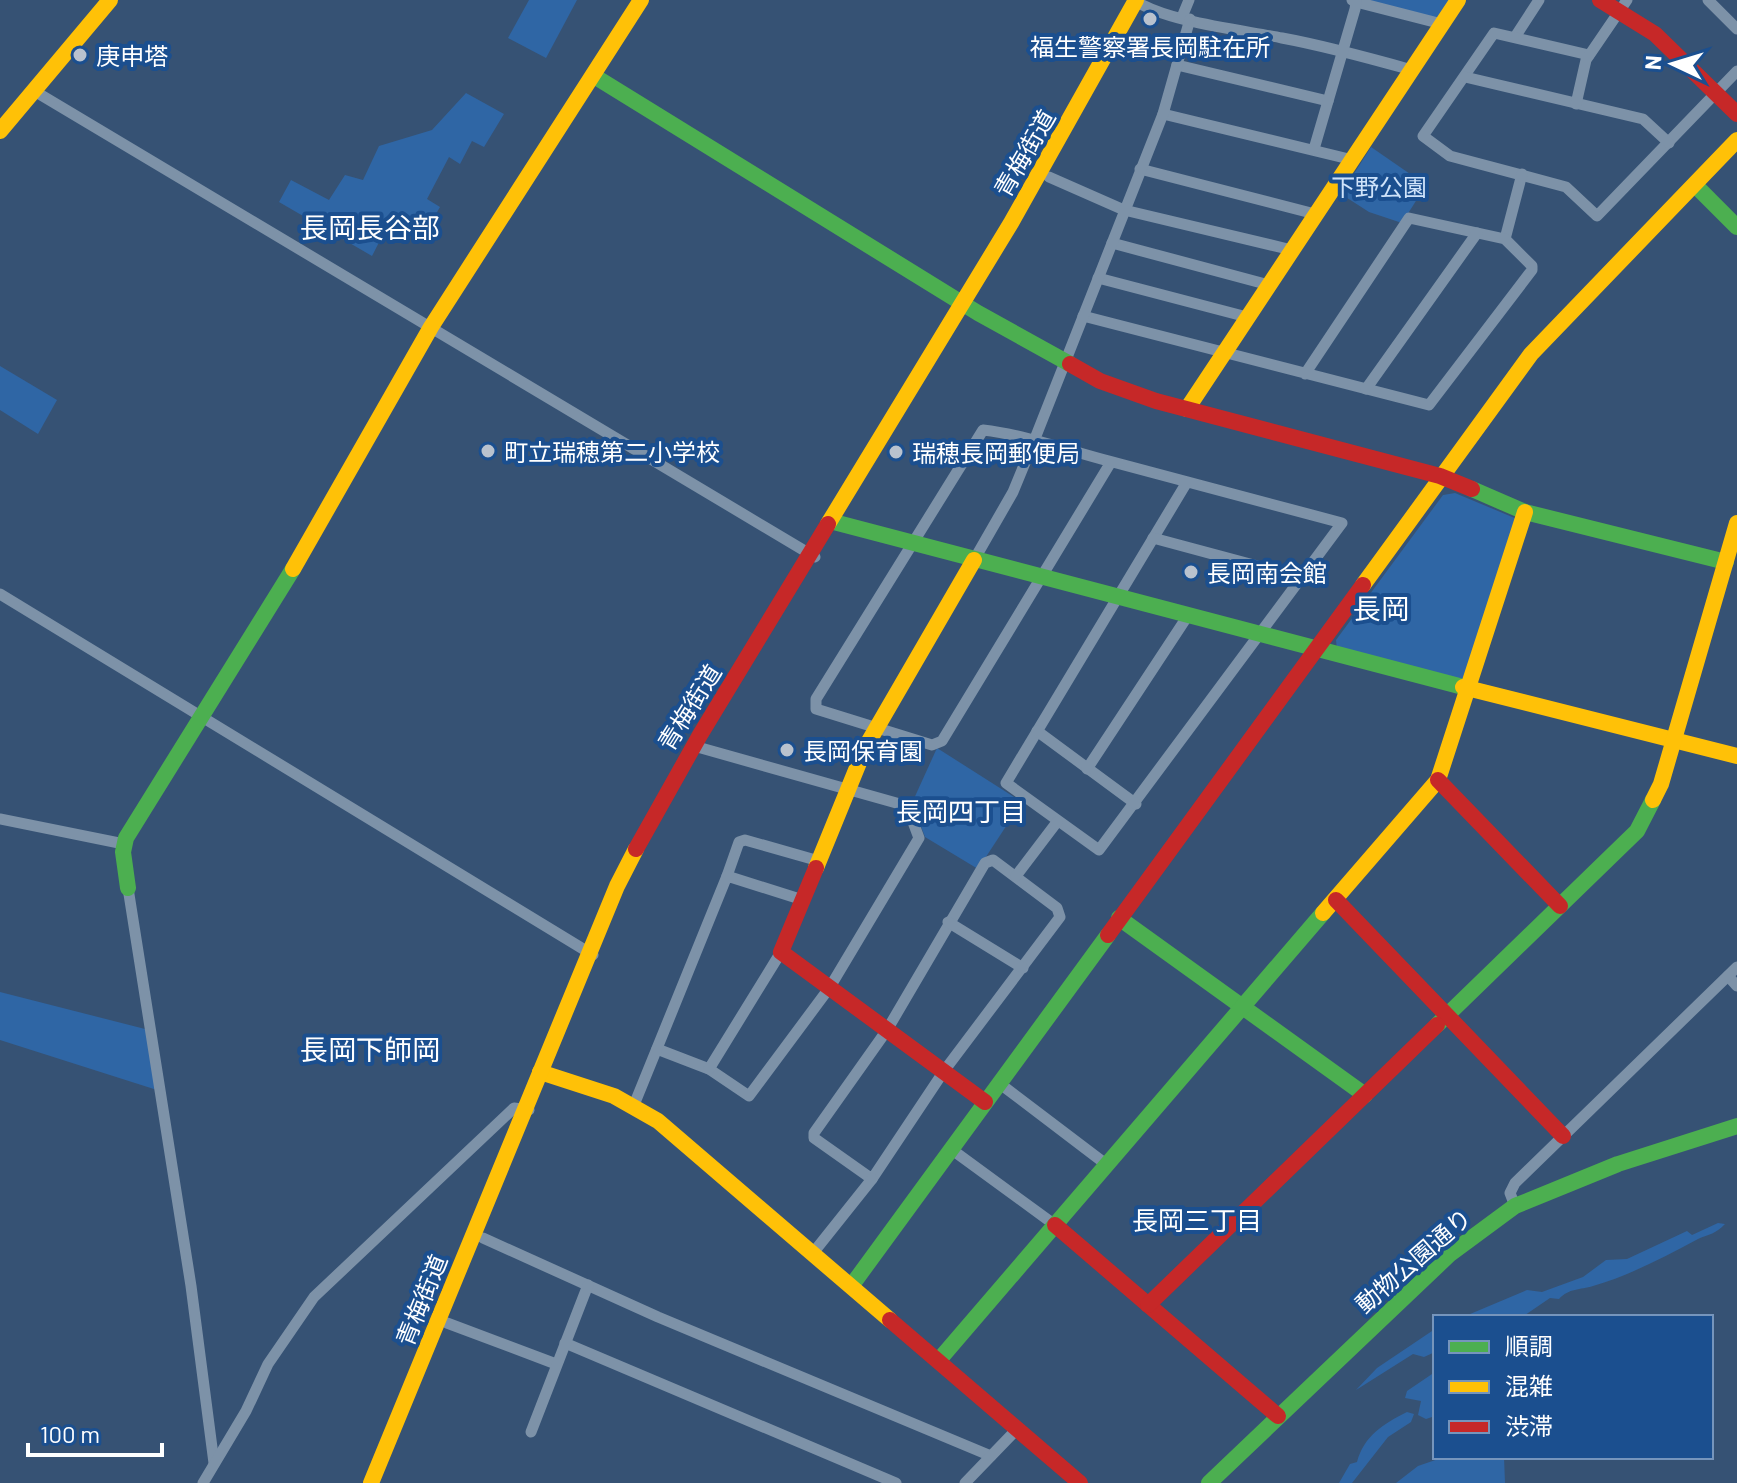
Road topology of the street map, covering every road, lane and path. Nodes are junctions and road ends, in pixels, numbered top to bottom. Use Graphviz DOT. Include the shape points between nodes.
graph roads {
  1 [pos="110,0"];
  2 [pos="641,0"];
  3 [pos="1189,0"];
  4 [pos="1458,0"];
  5 [pos="1539,0"];
  6 [pos="1600,0"];
  7 [pos="1708,0"];
  8 [pos="1139,1"];
  9 [pos="1354,1"];
  10 [pos="1622,6"];
  11 [pos="1186,18"];
  12 [pos="1442,24"];
  13 [pos="1737,29"];
  14 [pos="1515,37"];
  15 [pos="1342,51"];
  16 [pos="1589,55"];
  17 [pos="1177,65"];
  18 [pos="1412,70"];
  19 [pos="1737,71"];
  20 [pos="594,76"];
  21 [pos="1465,77"];
  22 [pos="36,92"];
  23 [pos="1715,94"];
  24 [pos="1328,101"];
  25 [pos="1576,104"];
  26 [pos="1163,114"];
  27 [pos="1737,114"];
  28 [pos="0,131"];
  29 [pos="1737,140"];
  30 [pos="1669,143"];
  31 [pos="1314,149"];
  32 [pos="1353,160"];
  33 [pos="1140,169"];
  34 [pos="1522,174"];
  35 [pos="1049,177"];
  36 [pos="1695,185"];
  37 [pos="1124,210"];
  38 [pos="1315,214"];
  39 [pos="1737,227"];
  40 [pos="1477,233"];
  41 [pos="1505,239"];
  42 [pos="1112,243"];
  43 [pos="1292,250"];
  44 [pos="1098,278"];
  45 [pos="1269,285"];
  46 [pos="966,304"];
  47 [pos="1083,316"];
  48 [pos="1247,317"];
  49 [pos="431,327"];
  50 [pos="1223,353"];
  51 [pos="1065,363"];
  52 [pos="1305,374"];
  53 [pos="1366,389"];
  54 [pos="1187,409"];
  55 [pos="1034,441"];
  56 [pos="1111,462"];
  57 [pos="1440,476"];
  58 [pos="1187,482"];
  59 [pos="1525,512"];
  60 [pos="834,523"];
  61 [pos="1737,523"];
  62 [pos="1153,538"];
  63 [pos="912,543"];
  64 [pos="814,555"];
  65 [pos="974,560"];
  66 [pos="1726,562"];
  67 [pos="1040,578"];
  68 [pos="1302,578"];
  69 [pos="0,594"];
  70 [pos="1116,598"];
  71 [pos="1187,617"];
  72 [pos="1259,636"];
  73 [pos="1313,648"];
  74 [pos="1467,689"];
  75 [pos="202,718"];
  76 [pos="876,728"];
  77 [pos="1037,731"];
  78 [pos="1674,742"];
  79 [pos="701,748"];
  80 [pos="1737,756"];
  81 [pos="1087,769"];
  82 [pos="1438,780"];
  83 [pos="848,790"];
  84 [pos="1136,804"];
  85 [pos="0,819"];
  86 [pos="1057,822"];
  87 [pos="124,844"];
  88 [pos="819,861"];
  89 [pos="727,876"];
  90 [pos="1016,876"];
  91 [pos="128,888"];
  92 [pos="803,900"];
  93 [pos="1336,900"];
  94 [pos="1560,906"];
  95 [pos="1119,918"];
  96 [pos="948,922"];
  97 [pos="781,952"];
  98 [pos="593,955"];
  99 [pos="1737,967"];
  100 [pos="1023,968"];
  101 [pos="1728,976"];
  102 [pos="1737,986"];
  103 [pos="830,987"];
  104 [pos="1243,1006"];
  105 [pos="1447,1015"];
  106 [pos="887,1030"];
  107 [pos="657,1049"];
  108 [pos="709,1069"];
  109 [pos="944,1071"];
  110 [pos="544,1074"];
  111 [pos="999,1083"];
  112 [pos="1365,1095"];
  113 [pos="985,1102"];
  114 [pos="634,1105"];
  115 [pos="529,1110"];
  116 [pos="1737,1126"];
  117 [pos="1563,1136"];
  118 [pos="951,1149"];
  119 [pos="1107,1165"];
  120 [pos="872,1179"];
  121 [pos="1515,1206"];
  122 [pos="1055,1225"];
  123 [pos="483,1238"];
  124 [pos="813,1253"];
  125 [pos="588,1285"];
  126 [pos="852,1285"];
  127 [pos="1148,1305"];
  128 [pos="447,1323"];
  129 [pos="565,1343"];
  130 [pos="939,1360"];
  131 [pos="556,1364"];
  132 [pos="1278,1416"];
  133 [pos="1017,1429"];
  134 [pos="531,1432"];
  135 [pos="991,1456"];
  136 [pos="214,1463"];
  137 [pos="204,1480"];
  138 [pos="220,1483"];
  139 [pos="371,1483"];
  140 [pos="381,1483"];
  141 [pos="896,1483"];
  142 [pos="965,1483"];
  143 [pos="1080,1483"];
  144 [pos="1209,1483"];
  1 -- 22 [label="street"];
  2 -- 20 [label="street"];
  3 -- 11 [label="street"];
  4 -- 12 [label="street"];
  5 -- 14 [label="street"];
  6 -- 10 [label="street"];
  7 -- 13 [label="street"];
  8 -- 11 [label="street"];
  8 -- 35 [label="street, 青梅街道"];
  8 -- 46 [label="street, 青梅街道"];
  9 -- 12 [label="street"];
  9 -- 15 [label="street"];
  10 -- 16 [label="street"];
  10 -- 23 [label="street"];
  11 -- 15 [label="street"];
  11 -- 17 [label="street"];
  12 -- 18 [label="street"];
  14 -- 16 [label="street"];
  14 -- 21 [label="street" via="1492,34"];
  15 -- 18 [label="street"];
  15 -- 24 [label="street"];
  16 -- 25 [label="street"];
  17 -- 24 [label="street"];
  17 -- 26 [label="street"];
  18 -- 32 [label="street"];
  19 -- 23 [label="street"];
  20 -- 46 [label="street"];
  20 -- 49 [label="street"];
  21 -- 25 [label="street"];
  21 -- 34 [label="street" via="1423,136 1450,156"];
  22 -- 28 [label="street"];
  22 -- 49 [label="street"];
  23 -- 27 [label="street"];
  23 -- 30 [label="street"];
  24 -- 31 [label="street"];
  25 -- 30 [label="street" via="1643,119"];
  26 -- 31 [label="street"];
  26 -- 33 [label="street"];
  29 -- 36 [label="street"];
  30 -- 34 [label="street" via="1597,216 1566,187"];
  31 -- 32 [label="street"];
  32 -- 38 [label="street"];
  33 -- 37 [label="street"];
  33 -- 38 [label="street"];
  34 -- 41 [label="street"];
  35 -- 37 [label="street"];
  35 -- 46 [label="street, 青梅街道"];
  36 -- 39 [label="street"];
  36 -- 57 [label="street" via="1531,354"];
  37 -- 42 [label="street"];
  37 -- 43 [label="street"];
  38 -- 43 [label="street"];
  40 -- 41 [label="street"];
  40 -- 52 [label="street" via="1406,220"];
  40 -- 53 [label="street"];
  41 -- 53 [label="street" via="1532,270 1429,405"];
  42 -- 44 [label="street"];
  42 -- 45 [label="street"];
  43 -- 45 [label="street"];
  44 -- 47 [label="street"];
  44 -- 48 [label="street"];
  45 -- 48 [label="street"];
  46 -- 51 [label="street"];
  46 -- 60 [label="street, 青梅街道"];
  47 -- 50 [label="street"];
  47 -- 51 [label="street"];
  48 -- 50 [label="street"];
  49 -- 64 [label="street"];
  49 -- 75 [label="street"];
  50 -- 52 [label="street"];
  50 -- 54 [label="street"];
  51 -- 54 [label="street" via="1117,388"];
  51 -- 55 [label="street"];
  52 -- 53 [label="street"];
  54 -- 57 [label="street"];
  55 -- 56 [label="street"];
  55 -- 63 [label="street" via="980,432"];
  55 -- 65 [label="street" via="1013,492"];
  56 -- 58 [label="street"];
  56 -- 67 [label="street"];
  57 -- 59 [label="street"];
  57 -- 73 [label="street"];
  58 -- 62 [label="street"];
  58 -- 68 [label="street" via="1342,523"];
  59 -- 66 [label="street"];
  59 -- 74 [label="street"];
  60 -- 63 [label="street"];
  60 -- 64 [label="street, 青梅街道"];
  61 -- 66 [label="street"];
  62 -- 68 [label="street"];
  62 -- 70 [label="street"];
  63 -- 65 [label="street"];
  63 -- 76 [label="street" via="814,706"];
  64 -- 79 [label="street, 青梅街道"];
  64 -- 98 [label="street, 青梅街道" via="650,821"];
  65 -- 67 [label="street"];
  65 -- 76 [label="street"];
  66 -- 78 [label="street"];
  67 -- 70 [label="street"];
  67 -- 76 [label="street" via="942,741 932,745"];
  68 -- 72 [label="street"];
  69 -- 75 [label="street"];
  70 -- 71 [label="street"];
  70 -- 77 [label="street"];
  71 -- 72 [label="street"];
  71 -- 81 [label="street"];
  72 -- 73 [label="street"];
  72 -- 84 [label="street"];
  73 -- 74 [label="street"];
  73 -- 95 [label="street"];
  74 -- 78 [label="street"];
  74 -- 82 [label="street"];
  75 -- 87 [label="street"];
  75 -- 98 [label="street"];
  76 -- 83 [label="street"];
  77 -- 81 [label="street"];
  77 -- 86 [label="street" via="1006,783"];
  78 -- 80 [label="street"];
  78 -- 94 [label="street" via="1647,817"];
  79 -- 83 [label="street"];
  79 -- 98 [label="street, 青梅街道" via="650,833"];
  81 -- 84 [label="street"];
  82 -- 93 [label="street"];
  82 -- 94 [label="street"];
  83 -- 88 [label="street"];
  83 -- 103 [label="street" via="907,806 919,838"];
  84 -- 86 [label="street" via="1099,850"];
  85 -- 87 [label="street"];
  86 -- 90 [label="street"];
  87 -- 91 [label="street"];
  88 -- 89 [label="street" via="745,840 739,842"];
  88 -- 92 [label="street"];
  89 -- 92 [label="street"];
  89 -- 107 [label="street"];
  90 -- 96 [label="street" via="993,860 985,863"];
  90 -- 100 [label="street" via="1061,912"];
  91 -- 136 [label="street"];
  92 -- 97 [label="street"];
  93 -- 104 [label="street"];
  93 -- 105 [label="street"];
  94 -- 105 [label="street"];
  95 -- 104 [label="street"];
  95 -- 111 [label="street"];
  96 -- 100 [label="street"];
  96 -- 106 [label="street"];
  97 -- 103 [label="street"];
  97 -- 108 [label="street"];
  98 -- 110 [label="street, 青梅街道"];
  99 -- 101 [label="street"];
  100 -- 109 [label="street"];
  101 -- 102 [label="street"];
  101 -- 117 [label="street"];
  103 -- 106 [label="street"];
  103 -- 108 [label="street" via="749,1096"];
  104 -- 112 [label="street"];
  104 -- 119 [label="street"];
  105 -- 112 [label="street"];
  105 -- 117 [label="street"];
  106 -- 109 [label="street"];
  106 -- 120 [label="street" via="813,1135"];
  107 -- 108 [label="street"];
  107 -- 114 [label="street"];
  109 -- 113 [label="street"];
  109 -- 120 [label="street"];
  110 -- 114 [label="street"];
  110 -- 115 [label="street, 青梅街道"];
  111 -- 113 [label="street"];
  111 -- 119 [label="street"];
  112 -- 127 [label="street"];
  113 -- 118 [label="street"];
  114 -- 124 [label="street" via="677,1135"];
  115 -- 123 [label="street, 青梅街道"];
  115 -- 136 [label="street" via="514,1108 314,1297 268,1364"];
  115 -- 139 [label="street, 青梅街道"];
  116 -- 121 [label="street, 動物公園通り" via="1603,1170"];
  117 -- 121 [label="street" via="1515,1183 1510,1193"];
  118 -- 122 [label="street"];
  118 -- 126 [label="street"];
  119 -- 122 [label="street"];
  120 -- 124 [label="street"];
  121 -- 132 [label="street, 動物公園通り" via="1450,1254"];
  122 -- 127 [label="street"];
  122 -- 130 [label="street"];
  123 -- 125 [label="street"];
  123 -- 128 [label="street, 青梅街道"];
  124 -- 126 [label="street"];
  125 -- 129 [label="street"];
  125 -- 135 [label="street"];
  126 -- 130 [label="street"];
  127 -- 132 [label="street"];
  128 -- 131 [label="street"];
  128 -- 140 [label="street, 青梅街道"];
  129 -- 131 [label="street"];
  129 -- 141 [label="street"];
  130 -- 133 [label="street"];
  131 -- 134 [label="street"];
  132 -- 144 [label="street, 動物公園通り"];
  133 -- 135 [label="street"];
  133 -- 143 [label="street"];
  135 -- 142 [label="street"];
  136 -- 137 [label="street"];
  137 -- 138 [label="street"];
}
